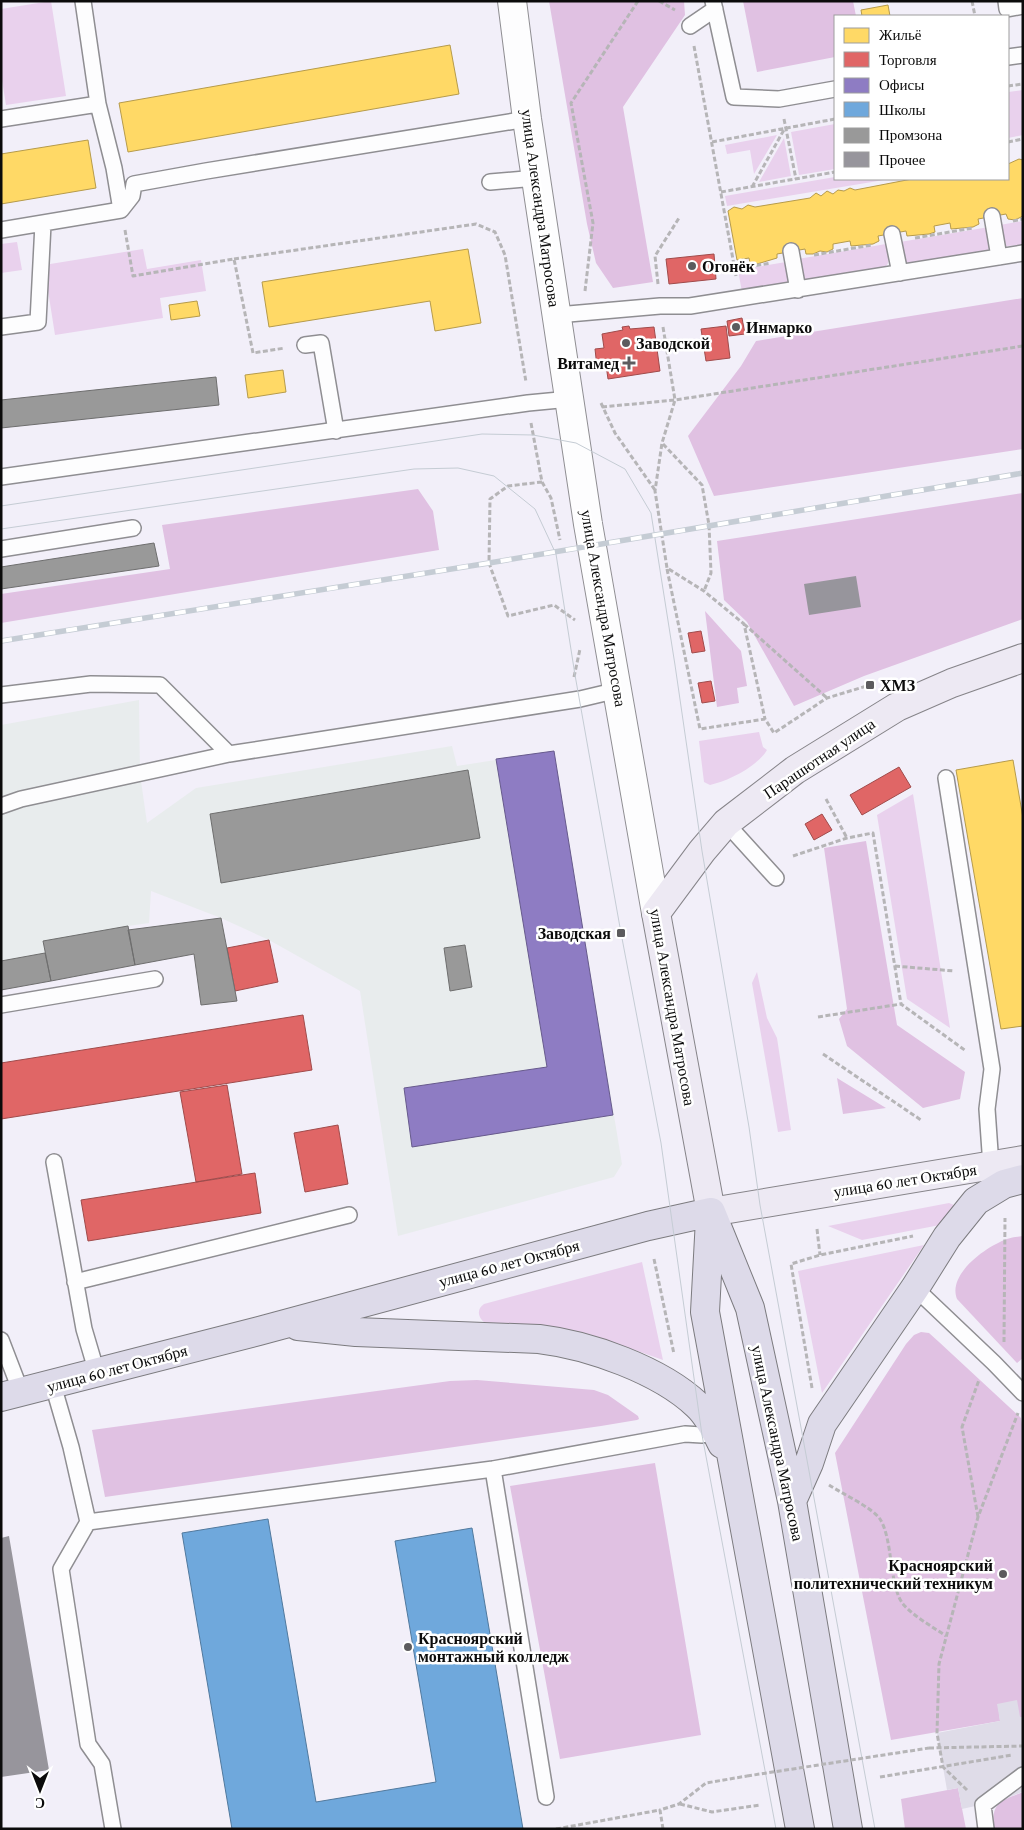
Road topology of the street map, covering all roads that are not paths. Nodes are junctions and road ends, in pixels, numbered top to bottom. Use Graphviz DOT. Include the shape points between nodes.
graph roads {
  1 [pos="82,1"];
  2 [pos="512,1"];
  3 [pos="1006,1"];
  4 [pos="714,5"];
  5 [pos="1023,6"];
  6 [pos="690,26"];
  7 [pos="1023,55"];
  8 [pos="1009,57"];
  9 [pos="834,89"];
  10 [pos="98,104"];
  11 [pos="1,119"];
  12 [pos="527,119"];
  13 [pos="536,178"];
  14 [pos="490,182"];
  15 [pos="121,210"];
  16 [pos="992,216"];
  17 [pos="43,224"];
  18 [pos="1,230"];
  19 [pos="892,234"];
  20 [pos="791,251"];
  21 [pos="1023,253"];
  22 [pos="999,257"];
  23 [pos="900,273"];
  24 [pos="798,290"];
  25 [pos="570,313"];
  26 [pos="1,327"];
  27 [pos="305,345"];
  28 [pos="570,399"];
  29 [pos="336,431"];
  30 [pos="1,477"];
  31 [pos="134,528"];
  32 [pos="1,549"];
  33 [pos="1023,658"];
  34 [pos="618,690"];
  35 [pos="1,695"];
  36 [pos="229,754"];
  37 [pos="946,778"];
  38 [pos="1,806"];
  39 [pos="726,823"];
  40 [pos="776,878"];
  41 [pos="656,913"];
  42 [pos="155,979"];
  43 [pos="1,1006"];
  44 [pos="1023,1160"];
  45 [pos="54,1162"];
  46 [pos="991,1166"];
  47 [pos="1023,1179"];
  48 [pos="711,1212"];
  49 [pos="349,1214"];
  50 [pos="75,1282"];
  51 [pos="915,1288"];
  52 [pos="282,1324"];
  53 [pos="1,1340"];
  54 [pos="97,1373"];
  55 [pos="53,1385"];
  56 [pos="1023,1393"];
  57 [pos="11,1395"];
  58 [pos="717,1432"];
  59 [pos="732,1463"];
  60 [pos="493,1469"];
  61 [pos="792,1501"];
  62 [pos="88,1522"];
  63 [pos="1023,1775"];
  64 [pos="546,1797"];
  65 [pos="113,1829"];
  66 [pos="800,1829"];
  67 [pos="848,1829"];
  68 [pos="986,1829"];
  1 -- 10 [label="lane"];
  2 -- 12 [label="street, улица Александра Матросова"];
  3 -- 5 [label="lane" via="1007,9"];
  4 -- 6 [label="lane"];
  4 -- 9 [label="lane" via="734,97 779,99"];
  7 -- 8 [label="lane"];
  10 -- 11 [label="lane"];
  10 -- 15 [label="lane"];
  12 -- 13 [label="street, улица Александра Матросова"];
  12 -- 15 [label="lane" via="211,177 134,184 132,196"];
  13 -- 14 [label="lane"];
  13 -- 25 [label="street, улица Александра Матросова"];
  15 -- 17 [label="lane"];
  16 -- 22 [label="lane"];
  17 -- 18 [label="lane"];
  17 -- 26 [label="lane" via="38,322"];
  19 -- 23 [label="lane"];
  20 -- 24 [label="lane"];
  21 -- 22 [label="lane"];
  22 -- 23 [label="lane"];
  23 -- 24 [label="lane"];
  24 -- 25 [label="lane" via="690,306"];
  25 -- 28 [label="street, улица Александра Матросова"];
  27 -- 29 [label="lane" via="321,343"];
  28 -- 29 [label="lane"];
  28 -- 34 [label="street, улица Александра Матросова" via="588,524"];
  29 -- 30 [label="lane"];
  31 -- 32 [label="lane"];
  33 -- 39 [label="main road, Парашютная улица" via="952,683 898,707 795,770"];
  34 -- 36 [label="lane" via="580,699"];
  34 -- 41 [label="street, улица Александра Матросова"];
  35 -- 36 [label="lane" via="91,684 160,685"];
  36 -- 38 [label="lane"];
  37 -- 46 [label="lane" via="992,1069 987,1109"];
  39 -- 40 [label="lane"];
  39 -- 41 [label="main road, Парашютная улица"];
  41 -- 48 [label="main road, улица Александра Матросова"];
  42 -- 43 [label="lane"];
  44 -- 46 [label="main road, улица 60 лет Октября"];
  45 -- 50 [label="lane"];
  46 -- 48 [label="main road, улица 60 лет Октября"];
  47 -- 51 [label="main road" via="1004,1184 976,1201 947,1236"];
  48 -- 52 [label="main road, улица 60 лет Октября"];
  48 -- 59 [label="main road, улица Александра Матросова" via="705,1312"];
  48 -- 61 [label="main road, улица Александра Матросова" via="750,1308"];
  49 -- 50 [label="lane"];
  50 -- 54 [label="lane"];
  51 -- 56 [label="lane"];
  51 -- 61 [label="main road" via="822,1424"];
  52 -- 54 [label="main road, улица 60 лет Октября"];
  52 -- 58 [label="main road" via="356,1332 568,1342 639,1367 670,1385 698,1406"];
  53 -- 57 [label="lane"];
  54 -- 55 [label="main road, улица 60 лет Октября"];
  55 -- 57 [label="main road, улица 60 лет Октября"];
  55 -- 62 [label="lane"];
  58 -- 59 [label="main road"];
  58 -- 60 [label="lane" via="685,1434"];
  59 -- 66 [label="main road, улица Александра Матросова"];
  60 -- 62 [label="lane"];
  60 -- 64 [label="lane"];
  61 -- 67 [label="main road, улица Александра Матросова"];
  62 -- 65 [label="lane" via="61,1570 88,1744 102,1764"];
  63 -- 68 [label="lane" via="983,1805"];
}
